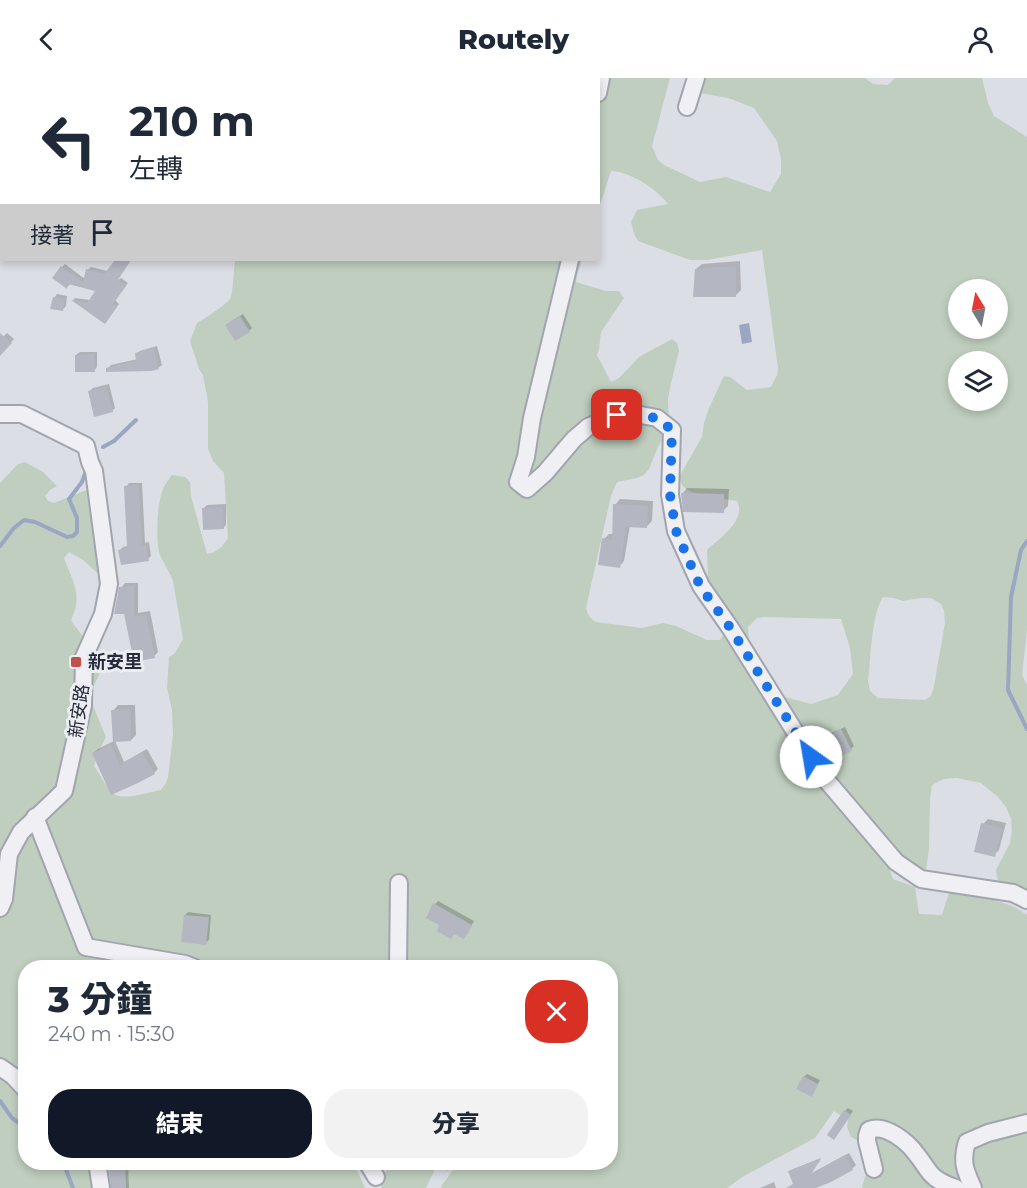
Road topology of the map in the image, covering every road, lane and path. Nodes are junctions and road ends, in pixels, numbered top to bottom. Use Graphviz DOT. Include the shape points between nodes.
graph roads {
  1 [pos="696,78"];
  2 [pos="687,107"];
  3 [pos="570,261"];
  4 [pos="0,414"];
  5 [pos="35,817"];
  6 [pos="399,883"];
  7 [pos="1027,900"];
  8 [pos="0,908"];
  9 [pos="162,960"];
  10 [pos="398,960"];
  11 [pos="0,1067"];
  12 [pos="18,1081"];
  13 [pos="1027,1123"];
  14 [pos="874,1168"];
  15 [pos="98,1170"];
  16 [pos="372,1170"];
  17 [pos="377,1170"];
  18 [pos="937,1184"];
  19 [pos="101,1188"];
  20 [pos="956,1188"];
  21 [pos="973,1188"];
  1 -- 2 [label="street"];
  3 -- 7 [label="street" via="518,482 527,489 588,427 617,415 657,418 672,430 670,495 676,531 691,566 822,775 896,862 921,879 1013,893"];
  4 -- 5 [label="street, 新安路" via="22,414 86,446 94,471 109,584 104,614 84,657 83,705 64,791"];
  5 -- 8 [label="street, 新安路" via="9,854"];
  5 -- 9 [label="street" via="86,947"];
  6 -- 10 [label="street"];
  11 -- 12 [label="street"];
  13 -- 21 [label="street" via="967,1142 963,1156"];
  14 -- 18 [label="street" via="867,1136 875,1128 901,1139 916,1152"];
  15 -- 19 [label="street"];
  16 -- 17 [label="street" via="376,1177"];
  18 -- 20 [label="street"];
}
